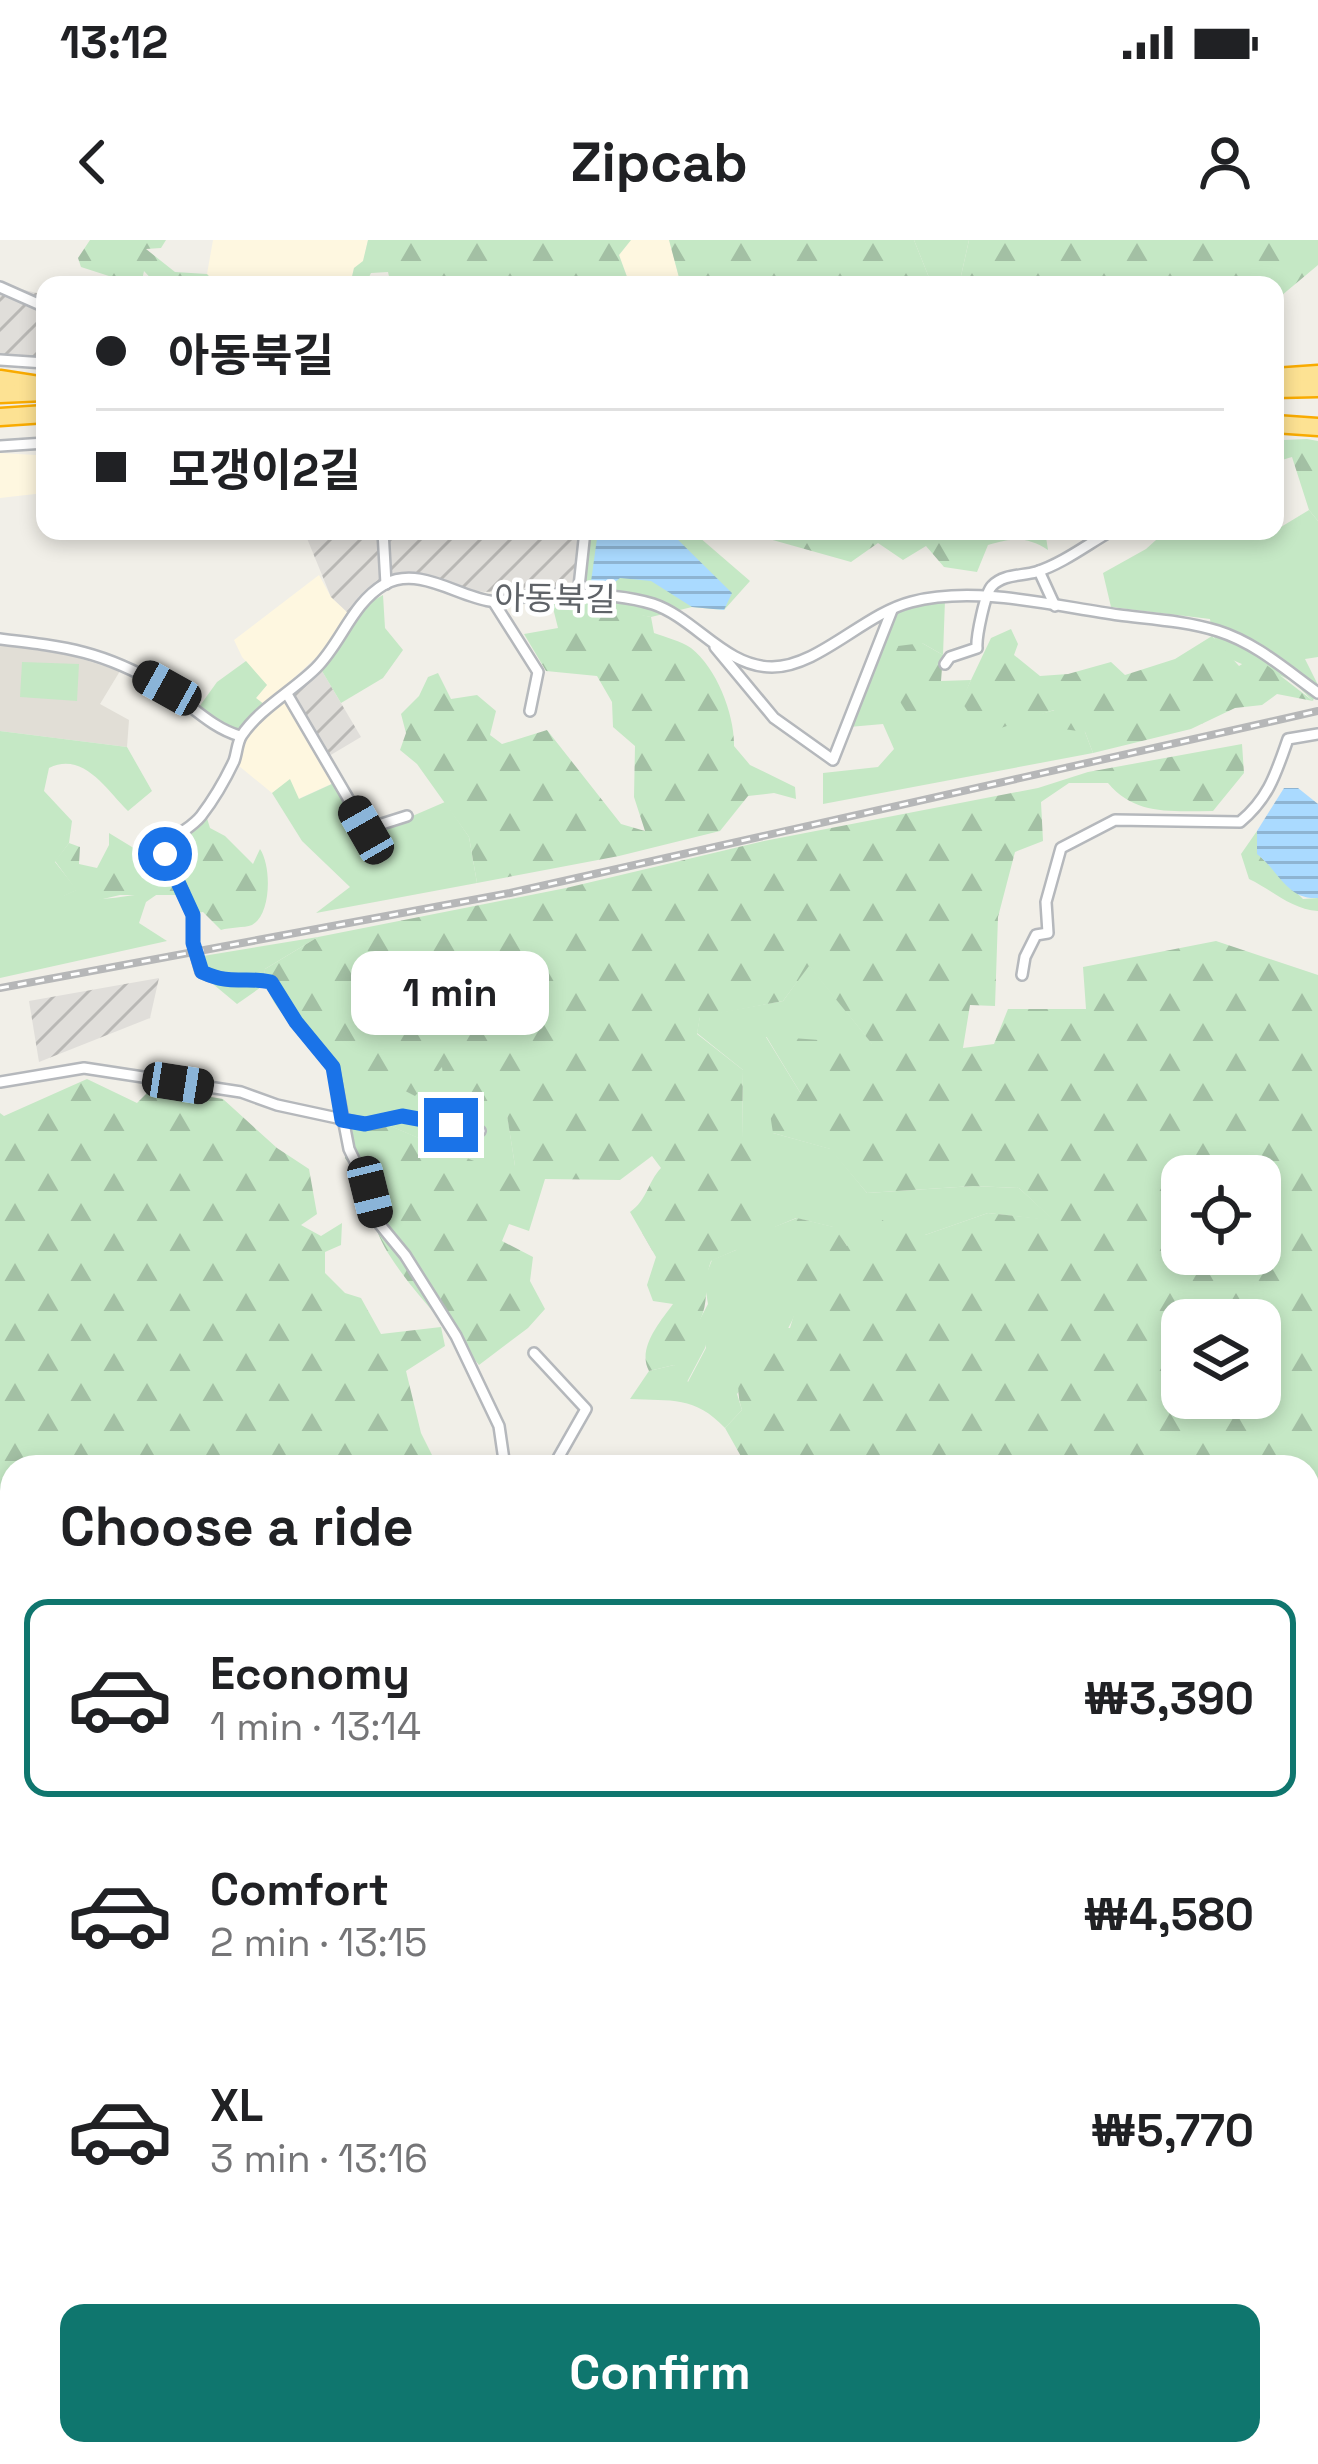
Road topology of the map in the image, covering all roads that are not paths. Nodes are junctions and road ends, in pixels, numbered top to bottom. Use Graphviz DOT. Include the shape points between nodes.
graph roads {
  1 [pos="0,287"];
  2 [pos="36,303"];
  3 [pos="0,360"];
  4 [pos="36,362"];
  5 [pos="1318,374"];
  6 [pos="1284,376"];
  7 [pos="0,379"];
  8 [pos="36,386"];
  9 [pos="1318,388"];
  10 [pos="36,389"];
  11 [pos="1284,389"];
  12 [pos="0,394"];
  13 [pos="1284,399"];
  14 [pos="1318,399"];
  15 [pos="36,410"];
  16 [pos="0,412"];
  17 [pos="1284,427"];
  18 [pos="1318,430"];
  19 [pos="36,444"];
  20 [pos="0,446"];
  21 [pos="384,540"];
  22 [pos="584,540"];
  23 [pos="1095,540"];
  24 [pos="1039,571"];
  25 [pos="386,584"];
  26 [pos="578,596"];
  27 [pos="985,598"];
  28 [pos="494,602"];
  29 [pos="1055,606"];
  30 [pos="892,609"];
  31 [pos="0,639"];
  32 [pos="712,643"];
  33 [pos="945,664"];
  34 [pos="1318,693"];
  35 [pos="287,694"];
  36 [pos="530,711"];
  37 [pos="1318,734"];
  38 [pos="240,736"];
  39 [pos="407,816"];
  40 [pos="1022,975"];
  41 [pos="0,1082"];
  42 [pos="342,1120"];
  43 [pos="481,1131"];
  44 [pos="534,1353"];
  45 [pos="505,1455"];
  46 [pos="560,1455"];
  1 -- 2 [label="street"];
  3 -- 4 [label="street"];
  5 -- 6 [label="highway"];
  7 -- 8 [label="highway"];
  9 -- 11 [label="highway"];
  10 -- 12 [label="highway"];
  13 -- 14 [label="highway"];
  15 -- 16 [label="highway"];
  17 -- 18 [label="highway"];
  19 -- 20 [label="street"];
  21 -- 25 [label="street"];
  22 -- 26 [label="street"];
  23 -- 24 [label="street"];
  24 -- 27 [label="street" via="1006,577"];
  24 -- 29 [label="street"];
  25 -- 28 [label="street, 아동북길" via="425,580"];
  25 -- 35 [label="street"];
  26 -- 28 [label="street, 아동북길"];
  26 -- 32 [label="street, 아동북길" via="653,604"];
  27 -- 29 [label="street, 아동북길"];
  27 -- 30 [label="street, 아동북길" via="941,596"];
  27 -- 33 [label="street" via="977,648"];
  28 -- 36 [label="street" via="538,672"];
  29 -- 34 [label="street, 아동북길" via="1218,631"];
  30 -- 32 [label="street, 아동북길" via="778,667 756,666"];
  30 -- 32 [label="street, 아동북길" via="833,760 774,718"];
  31 -- 38 [label="street" via="102,655"];
  35 -- 38 [label="street"];
  35 -- 39 [label="street" via="366,830"];
  37 -- 40 [label="street" via="1288,739 1274,783 1240,822 1115,820 1060,848 1046,902 1048,932 1036,934"];
  38 -- 42 [label="street" via="214,797 168,845 168,866 193,915 202,972 225,983 271,982 333,1067"];
  41 -- 42 [label="street" via="84,1068 241,1092"];
  42 -- 43 [label="street" via="402,1116"];
  42 -- 45 [label="street" via="377,1221 430,1294 490,1404"];
  44 -- 46 [label="street" via="586,1409"];
}
